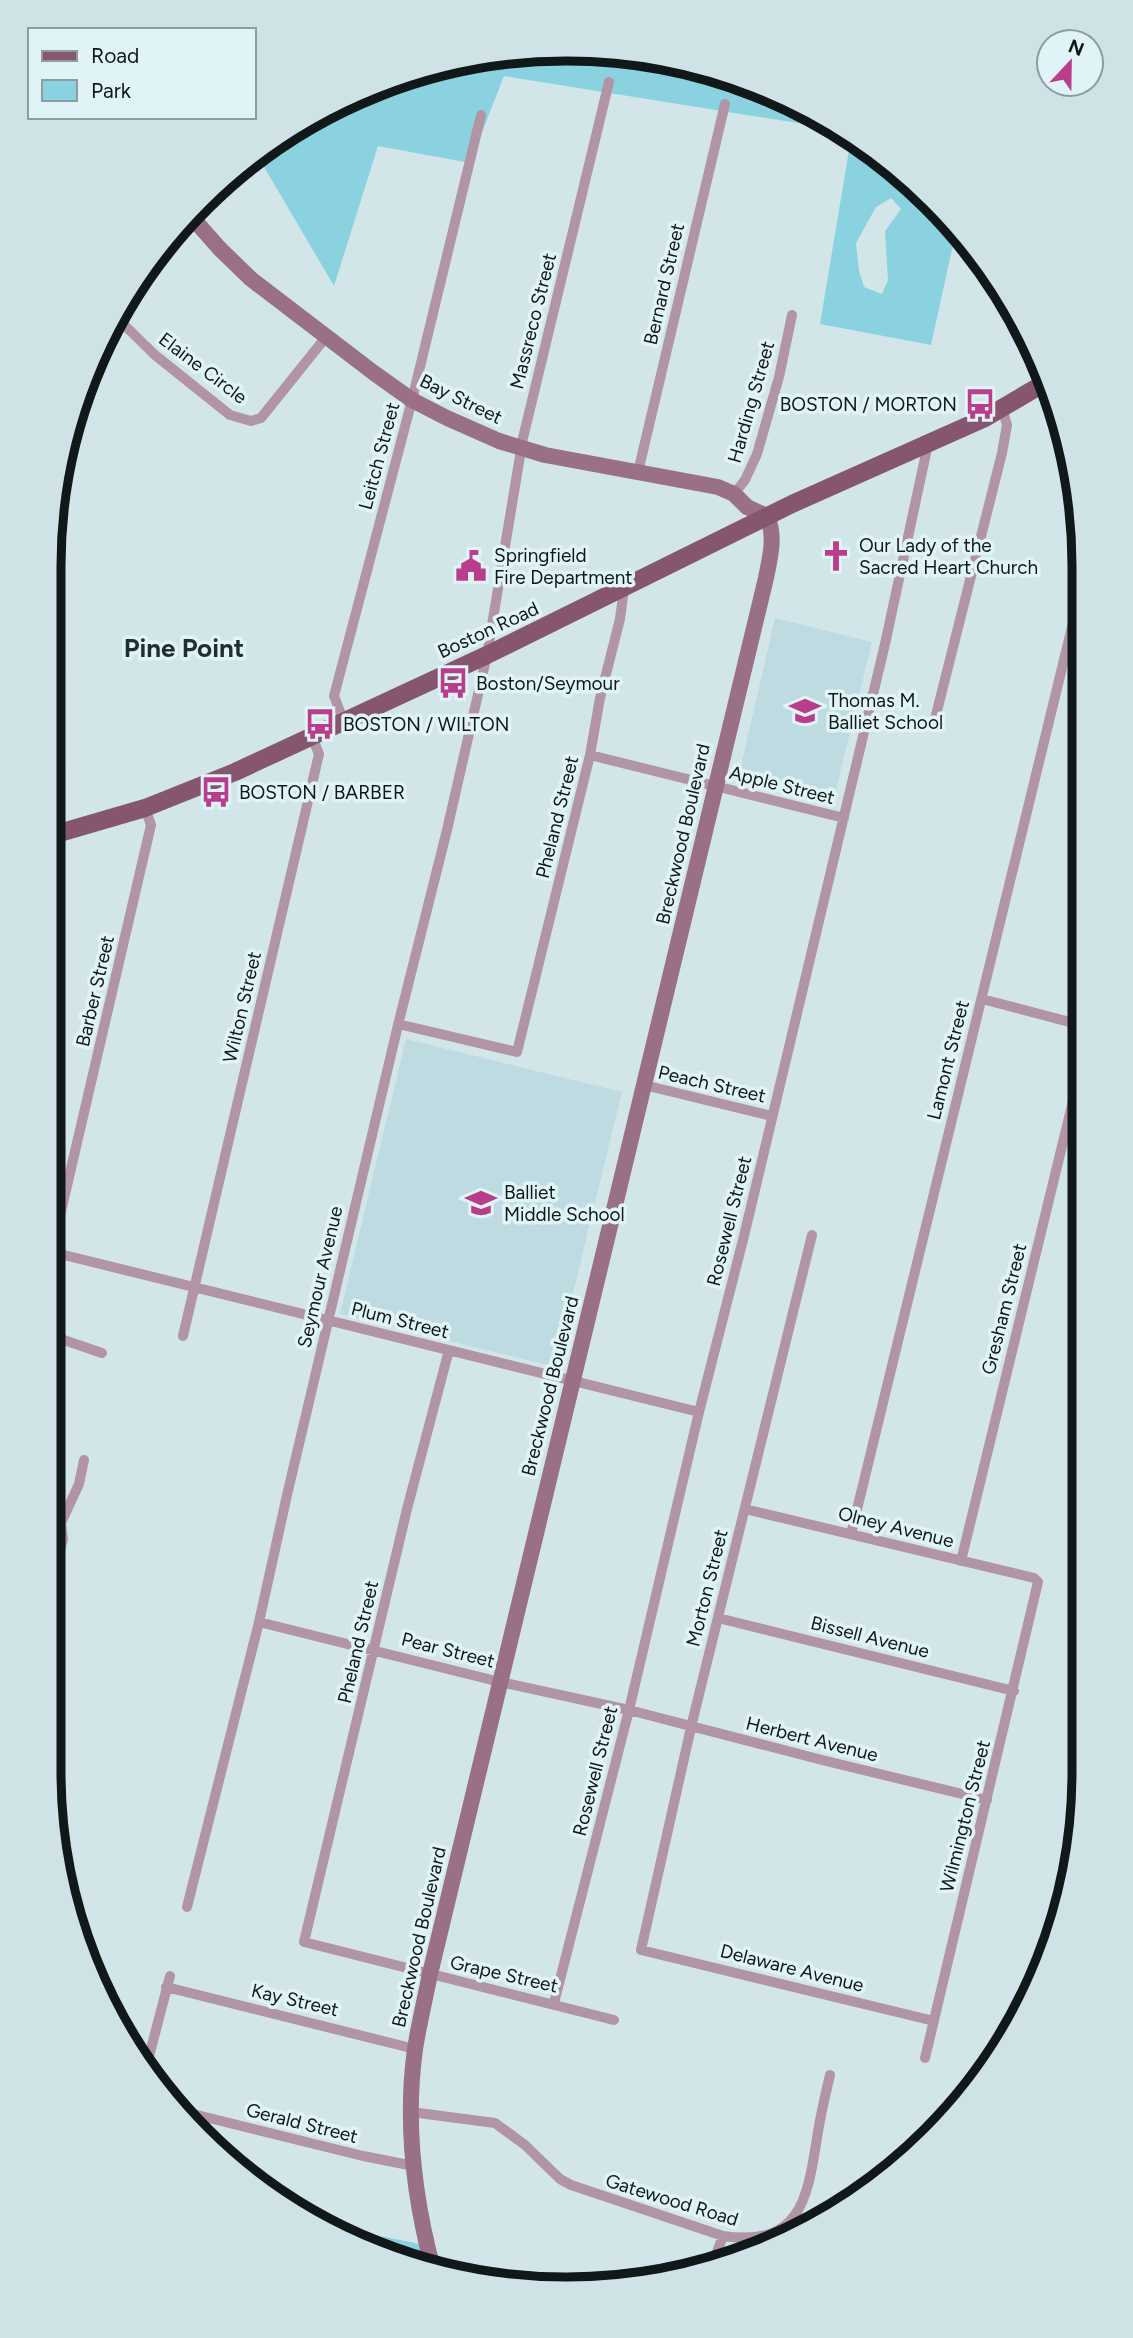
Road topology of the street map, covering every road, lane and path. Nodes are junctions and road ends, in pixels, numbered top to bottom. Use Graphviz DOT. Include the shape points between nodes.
graph roads {
  1 [pos="610,82"];
  2 [pos="725,104"];
  3 [pos="481,115"];
  4 [pos="197,222"];
  5 [pos="792,315"];
  6 [pos="123,324"];
  7 [pos="326,337"];
  8 [pos="1038,387"];
  9 [pos="412,400"];
  10 [pos="1002,408"];
  11 [pos="928,444"];
  12 [pos="521,448"];
  13 [pos="638,472"];
  14 [pos="734,494"];
  15 [pos="767,516"];
  16 [pos="624,589"];
  17 [pos="1072,627"];
  18 [pos="487,655"];
  19 [pos="935,719"];
  20 [pos="344,722"];
  21 [pos="312,737"];
  22 [pos="590,755"];
  23 [pos="716,786"];
  24 [pos="145,808"];
  25 [pos="844,818"];
  26 [pos="61,832"];
  27 [pos="982,999"];
  28 [pos="1072,1023"];
  29 [pos="398,1024"];
  30 [pos="644,1085"];
  31 [pos="1072,1105"];
  32 [pos="772,1116"];
  33 [pos="61,1211"];
  34 [pos="812,1235"];
  35 [pos="61,1260"];
  36 [pos="195,1287"];
  37 [pos="328,1320"];
  38 [pos="183,1336"];
  39 [pos="61,1339"];
  40 [pos="449,1350"];
  41 [pos="102,1353"];
  42 [pos="573,1381"];
  43 [pos="699,1412"];
  44 [pos="84,1460"];
  45 [pos="745,1508"];
  46 [pos="61,1523"];
  47 [pos="851,1534"];
  48 [pos="61,1547"];
  49 [pos="961,1561"];
  50 [pos="1038,1581"];
  51 [pos="718,1618"];
  52 [pos="259,1622"];
  53 [pos="374,1650"];
  54 [pos="500,1682"];
  55 [pos="1014,1691"];
  56 [pos="629,1710"];
  57 [pos="692,1726"];
  58 [pos="987,1800"];
  59 [pos="187,1907"];
  60 [pos="304,1942"];
  61 [pos="641,1950"];
  62 [pos="430,1974"];
  63 [pos="170,1976"];
  64 [pos="166,1987"];
  65 [pos="554,2003"];
  66 [pos="614,2020"];
  67 [pos="934,2021"];
  68 [pos="415,2049"];
  69 [pos="149,2056"];
  70 [pos="925,2058"];
  71 [pos="830,2075"];
  72 [pos="411,2112"];
  73 [pos="195,2113"];
  74 [pos="414,2166"];
  75 [pos="777,2231"];
  76 [pos="723,2236"];
  77 [pos="760,2238"];
  78 [pos="716,2254"];
  79 [pos="430,2258"];
  1 -- 12 [label="street, Massreco Street"];
  2 -- 13 [label="street, Bernard Street"];
  3 -- 9 [label="street, Leitch Street"];
  4 -- 7 [label="main road, Bay Street" via="251,279"];
  5 -- 14 [label="street, Harding Street" via="757,454"];
  6 -- 7 [label="street, Elaine Circle" via="230,415 251,421 261,418"];
  7 -- 9 [label="main road, Bay Street"];
  8 -- 10 [label="main road, Boston Road"];
  9 -- 12 [label="main road, Bay Street" via="469,429"];
  9 -- 20 [label="street, Leitch Street" via="334,696"];
  10 -- 11 [label="main road, Boston Road"];
  10 -- 19 [label="street" via="1007,425 1002,453"];
  11 -- 15 [label="main road, Boston Road"];
  11 -- 25 [label="street, Rosewell Street"];
  12 -- 13 [label="main road, Bay Street"];
  12 -- 18 [label="street, Massreco Street"];
  13 -- 14 [label="main road, Bay Street" via="699,482"];
  14 -- 15 [label="main road, Bay Street" via="747,507"];
  15 -- 16 [label="main road, Boston Road"];
  15 -- 23 [label="main road, Breckwood Boulevard" via="772,528 767,571"];
  16 -- 18 [label="main road, Boston Road"];
  16 -- 22 [label="street, Pheland Street"];
  17 -- 27 [label="street, Lamont Street"];
  18 -- 20 [label="main road, Boston Road"];
  18 -- 29 [label="street, Seymour Avenue"];
  20 -- 21 [label="main road, Boston Road"];
  21 -- 24 [label="main road, Boston Road"];
  21 -- 36 [label="street, Wilton Street" via="319,754"];
  22 -- 23 [label="street, Apple Street"];
  22 -- 29 [label="street, Pheland Street" via="517,1052"];
  23 -- 25 [label="street, Apple Street"];
  23 -- 30 [label="main road, Breckwood Boulevard"];
  24 -- 26 [label="main road, Boston Road"];
  24 -- 33 [label="street, Barber Street" via="151,825"];
  25 -- 32 [label="street, Rosewell Street"];
  27 -- 28 [label="street"];
  27 -- 47 [label="street, Lamont Street"];
  29 -- 37 [label="street, Seymour Avenue"];
  30 -- 32 [label="street, Peach Street"];
  30 -- 42 [label="main road, Breckwood Boulevard"];
  31 -- 49 [label="street, Gresham Street"];
  32 -- 43 [label="street, Rosewell Street"];
  34 -- 45 [label="street, Morton Street"];
  35 -- 36 [label="street, Plum Street"];
  36 -- 37 [label="street, Plum Street"];
  36 -- 38 [label="street, Wilton Street"];
  37 -- 40 [label="street, Plum Street"];
  37 -- 52 [label="street, Seymour Avenue"];
  39 -- 41 [label="street"];
  40 -- 42 [label="street, Plum Street"];
  40 -- 53 [label="street, Pheland Street"];
  42 -- 43 [label="street, Plum Street"];
  42 -- 54 [label="main road, Breckwood Boulevard"];
  43 -- 56 [label="street, Rosewell Street"];
  44 -- 46 [label="street" via="79,1484"];
  45 -- 47 [label="street, Olney Avenue"];
  45 -- 51 [label="street, Morton Street"];
  46 -- 48 [label="street"];
  47 -- 49 [label="street, Olney Avenue"];
  49 -- 50 [label="street, Olney Avenue"];
  50 -- 55 [label="street, Wilmington Street"];
  51 -- 55 [label="street, Bissell Avenue"];
  51 -- 57 [label="street, Morton Street"];
  52 -- 53 [label="street, Pear Street"];
  52 -- 59 [label="street, Seymour Avenue"];
  53 -- 54 [label="street, Pear Street"];
  53 -- 60 [label="street, Pheland Street"];
  54 -- 56 [label="street, Pear Street"];
  54 -- 62 [label="main road, Breckwood Boulevard"];
  55 -- 58 [label="street, Wilmington Street"];
  56 -- 57 [label="street, Herbert Avenue"];
  56 -- 65 [label="street, Rosewell Street"];
  57 -- 58 [label="street, Herbert Avenue"];
  57 -- 61 [label="street, Morton Street"];
  58 -- 67 [label="street, Wilmington Street"];
  60 -- 62 [label="street, Grape Street"];
  61 -- 67 [label="street, Delaware Avenue"];
  62 -- 65 [label="street, Grape Street"];
  62 -- 68 [label="main road, Breckwood Boulevard"];
  63 -- 64 [label="street"];
  64 -- 68 [label="street, Kay Street"];
  64 -- 69 [label="street"];
  65 -- 66 [label="street, Grape Street"];
  67 -- 70 [label="street, Wilmington Street"];
  68 -- 72 [label="main road, Breckwood Boulevard"];
  71 -- 75 [label="street, Gatewood Road" via="803,2205"];
  72 -- 74 [label="main road, Breckwood Boulevard"];
  72 -- 76 [label="street, Gatewood Road" via="495,2123 571,2185"];
  73 -- 74 [label="street, Gerald Street"];
  74 -- 79 [label="main road, Breckwood Boulevard"];
  76 -- 77 [label="street, Gatewood Road"];
  76 -- 78 [label="street"];
}
